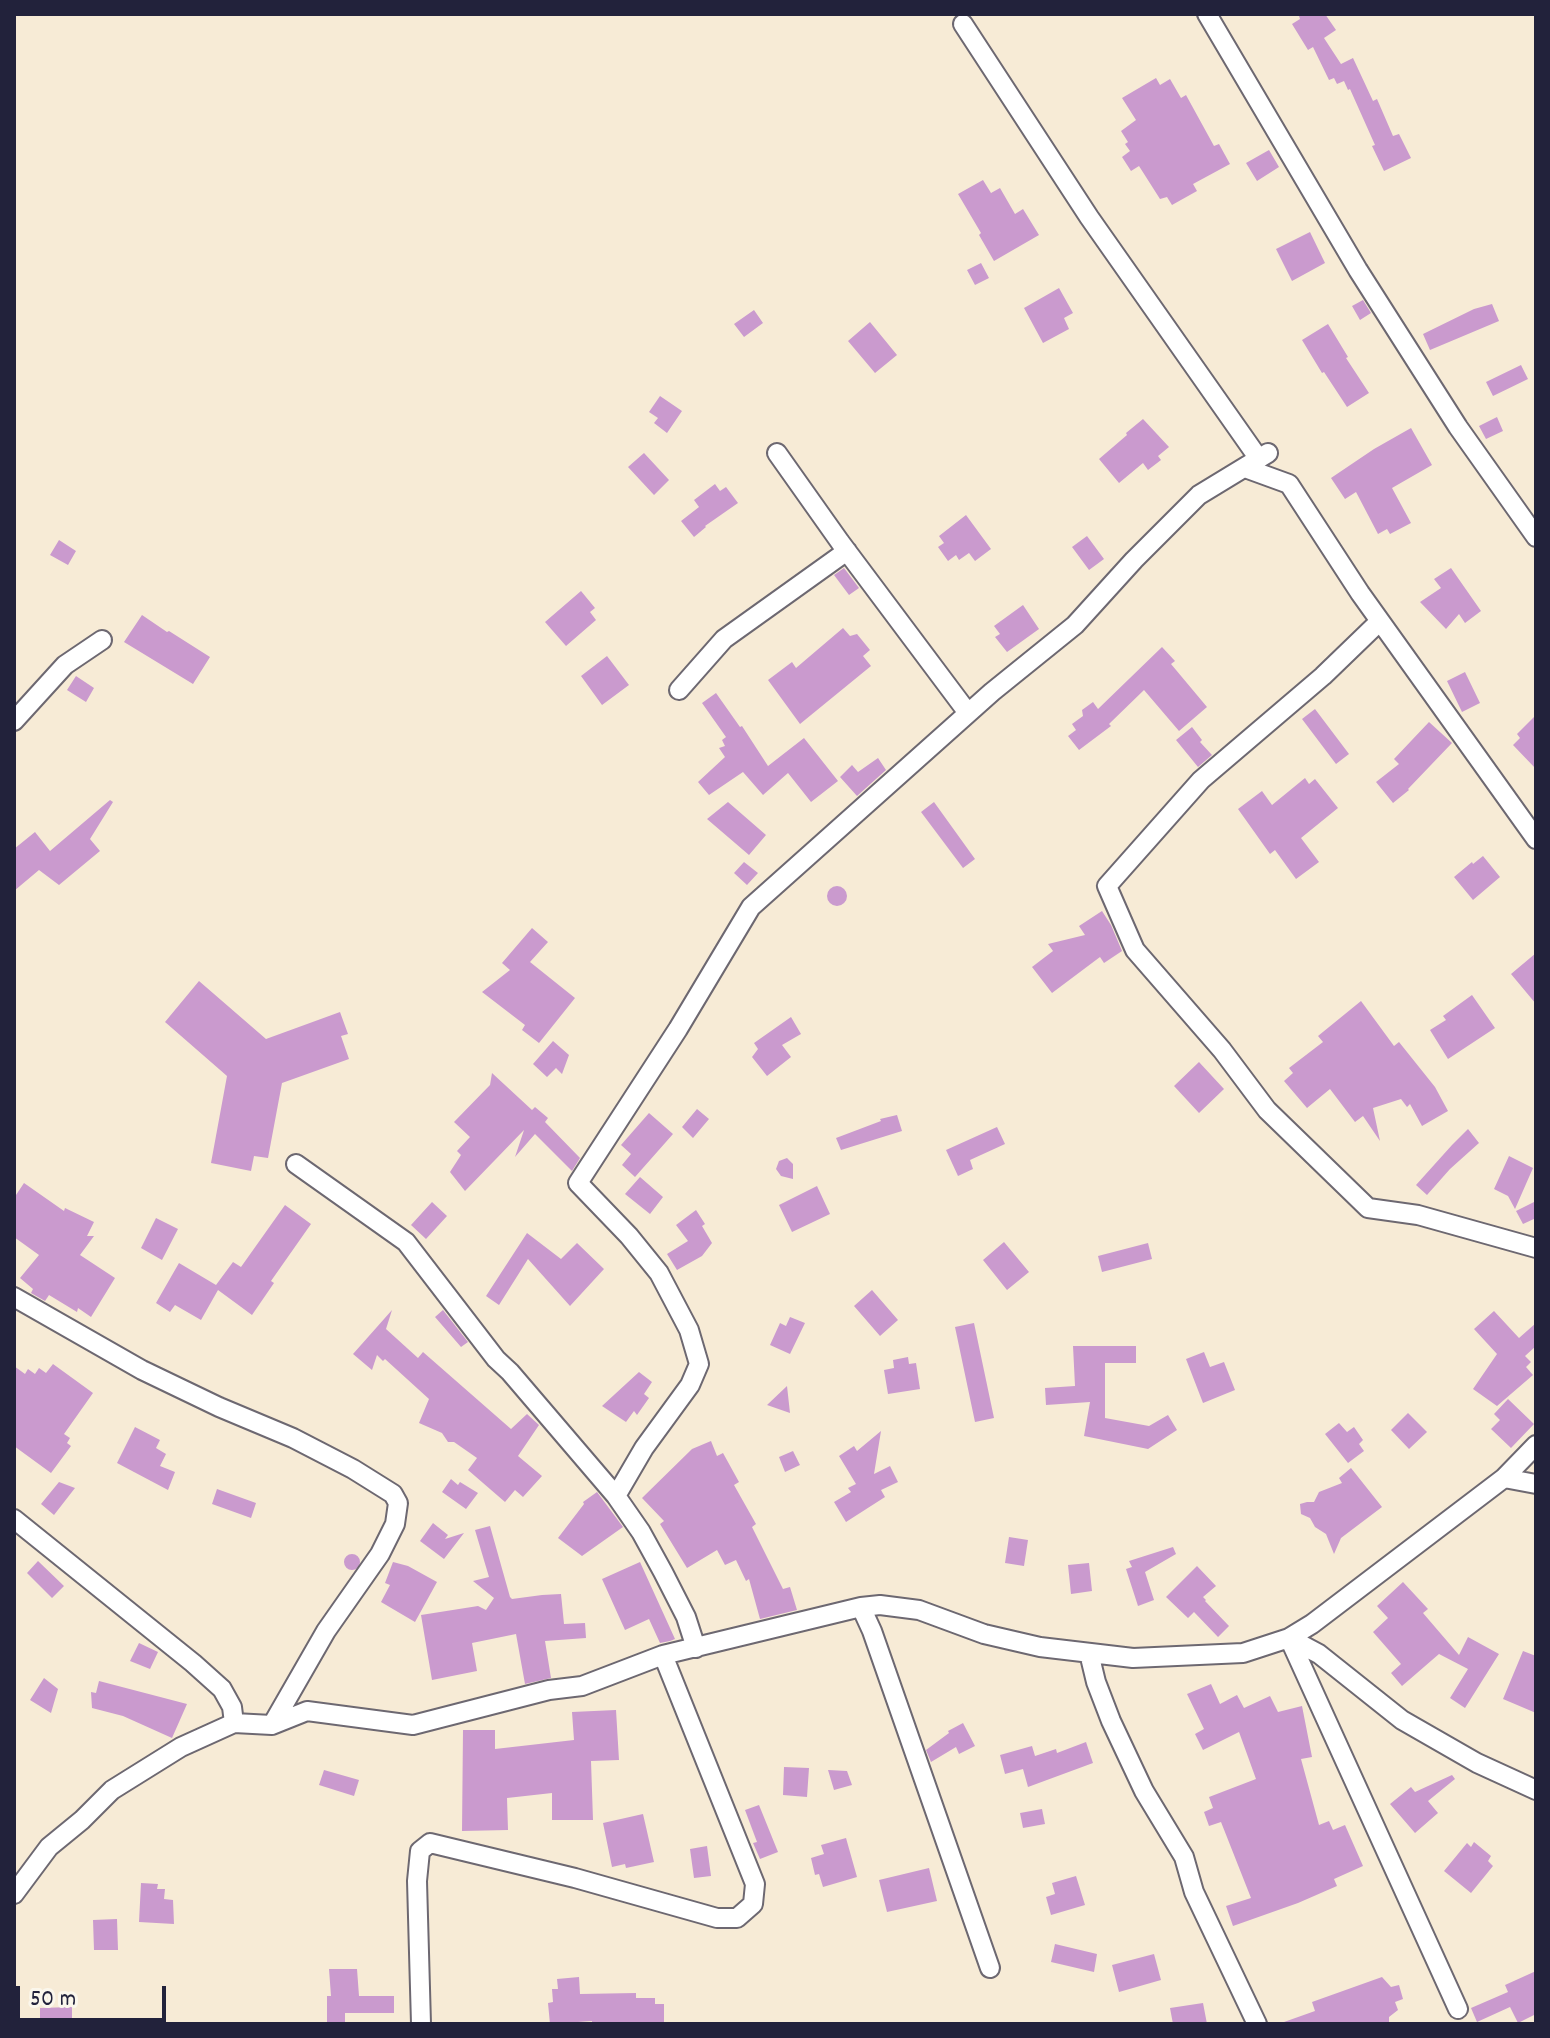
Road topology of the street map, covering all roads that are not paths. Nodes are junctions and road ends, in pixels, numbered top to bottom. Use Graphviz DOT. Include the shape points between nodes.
graph roads {
  1 [pos="1207,14"];
  2 [pos="963,24"];
  3 [pos="777,453"];
  4 [pos="1257,460"];
  5 [pos="1536,537"];
  6 [pos="847,551"];
  7 [pos="1380,621"];
  8 [pos="102,640"];
  9 [pos="679,690"];
  10 [pos="968,713"];
  11 [pos="14,721"];
  12 [pos="1536,839"];
  13 [pos="296,1164"];
  14 [pos="1536,1248"];
  15 [pos="14,1297"];
  16 [pos="1536,1445"];
  17 [pos="1504,1478"];
  18 [pos="1536,1484"];
  19 [pos="616,1496"];
  20 [pos="14,1519"];
  21 [pos="861,1607"];
  22 [pos="1312,1624"];
  23 [pos="1289,1638"];
  24 [pos="696,1648"];
  25 [pos="1089,1653"];
  26 [pos="1319,1654"];
  27 [pos="663,1655"];
  28 [pos="234,1723"];
  29 [pos="272,1725"];
  30 [pos="1536,1790"];
  31 [pos="14,1894"];
  32 [pos="990,1968"];
  33 [pos="1458,2009"];
  34 [pos="421,2024"];
  35 [pos="1257,2024"];
  1 -- 5 [label="street" via="1365,282"];
  2 -- 4 [label="street"];
  3 -- 6 [label="street"];
  4 -- 7 [label="street" via="1289,484"];
  4 -- 10 [label="street" via="1199,495 1075,625"];
  6 -- 9 [label="street" via="724,639"];
  6 -- 10 [label="street"];
  7 -- 12 [label="street"];
  7 -- 14 [label="street" via="1201,780 1107,886 1135,950 1267,1110 1368,1208 1418,1215"];
  8 -- 11 [label="street" via="65,665"];
  10 -- 19 [label="street" via="751,907 578,1183 659,1273 699,1358 690,1385"];
  13 -- 19 [label="street" via="406,1242 496,1359"];
  15 -- 29 [label="street" via="142,1370 304,1444 393,1494 398,1503 395,1524 380,1554 326,1631"];
  16 -- 17 [label="street"];
  17 -- 18 [label="street"];
  17 -- 22 [label="street"];
  19 -- 24 [label="street" via="663,1572"];
  20 -- 28 [label="street" via="222,1689"];
  21 -- 24 [label="street"];
  21 -- 25 [label="street" via="919,1610 984,1634"];
  21 -- 32 [label="street"];
  22 -- 23 [label="street"];
  22 -- 26 [label="street"];
  23 -- 25 [label="street" via="1243,1653 1133,1658"];
  23 -- 26 [label="street"];
  23 -- 33 [label="street"];
  24 -- 27 [label="street"];
  25 -- 35 [label="street" via="1111,1721 1144,1791 1184,1857 1194,1892"];
  26 -- 30 [label="street" via="1402,1720"];
  27 -- 29 [label="street" via="582,1686 413,1725 307,1711"];
  27 -- 34 [label="street" via="755,1884 753,1904 737,1918 717,1918 430,1843 420,1851 417,1881"];
  28 -- 29 [label="street"];
  28 -- 31 [label="street" via="181,1747 112,1790 49,1847"];
}
